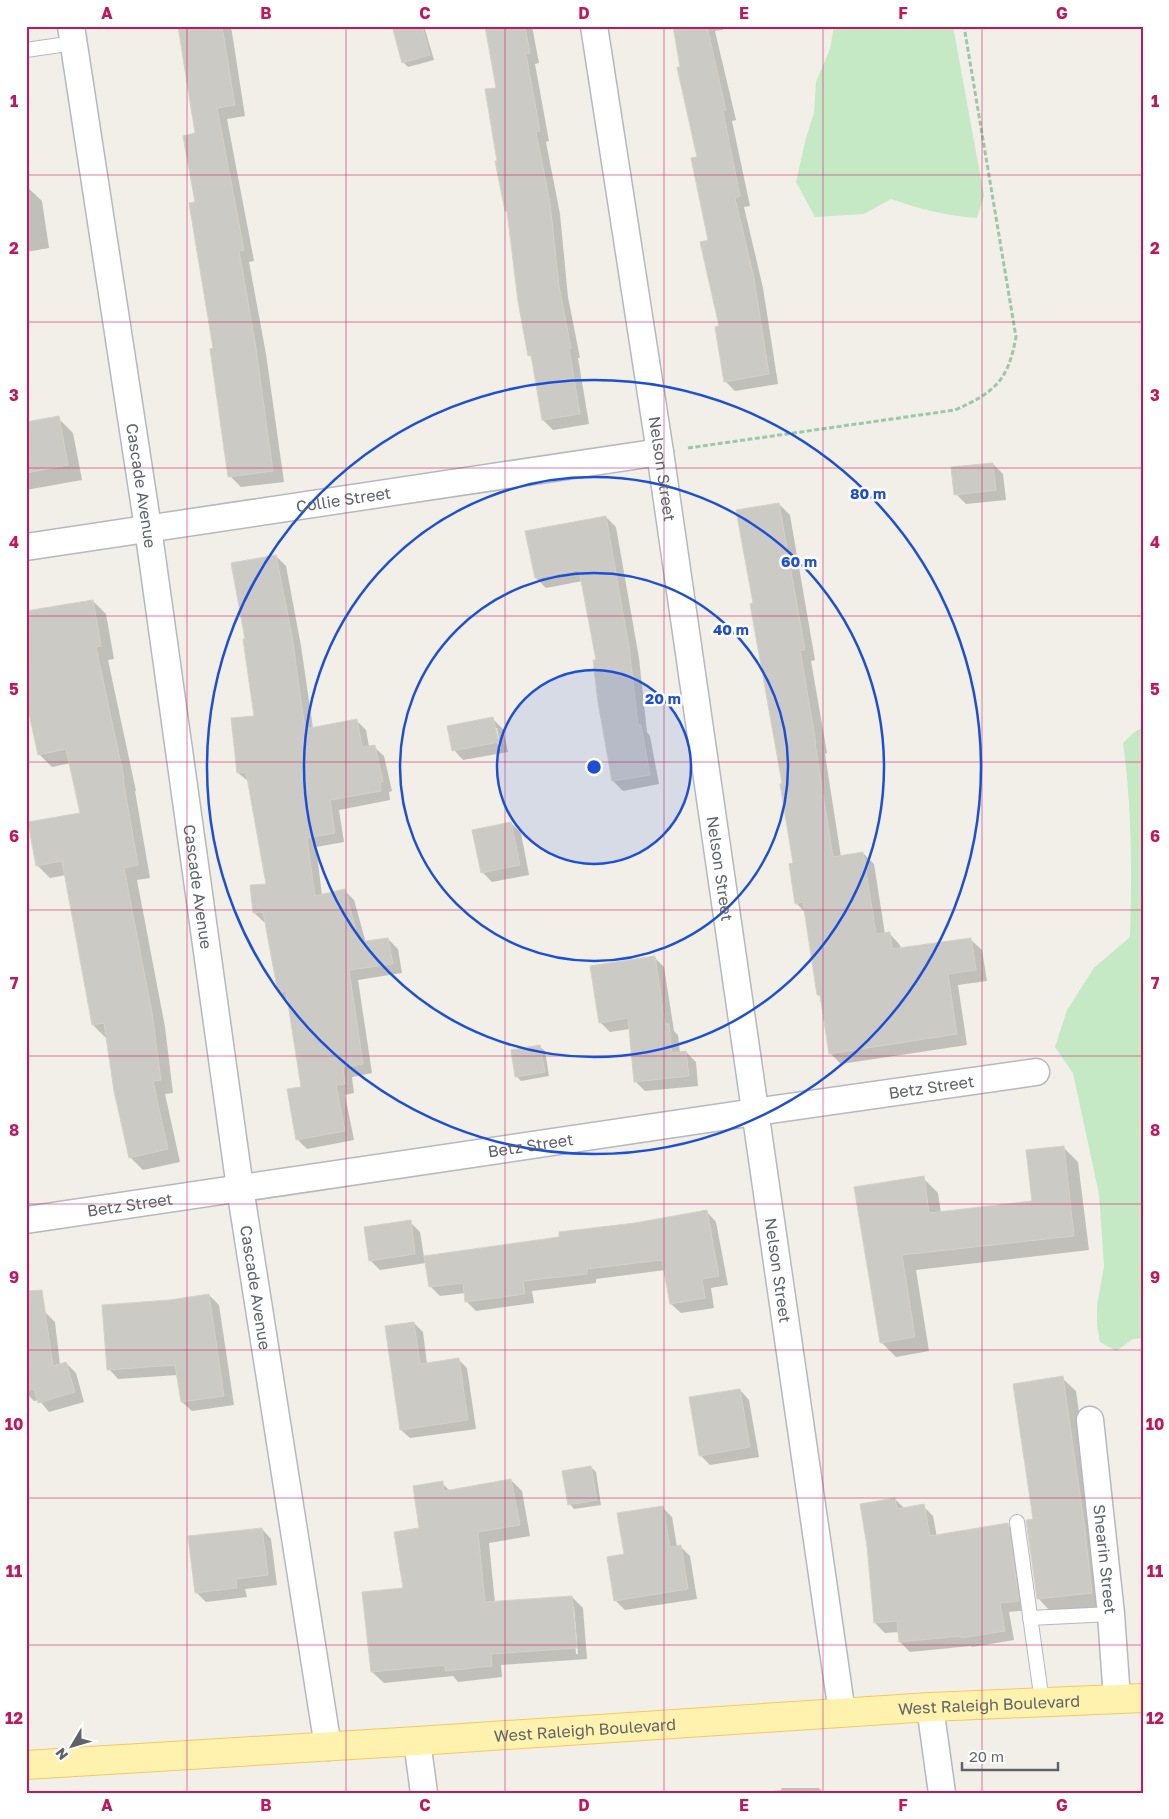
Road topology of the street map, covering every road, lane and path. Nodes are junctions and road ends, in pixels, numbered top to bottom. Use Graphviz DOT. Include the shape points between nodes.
graph roads {
  1 [pos="594,26"];
  2 [pos="964,26"];
  3 [pos="73,34"];
  4 [pos="26,50"];
  5 [pos="660,452"];
  6 [pos="148,528"];
  7 [pos="26,547"];
  8 [pos="1036,1072"];
  9 [pos="755,1112"];
  10 [pos="240,1188"];
  11 [pos="26,1220"];
  12 [pos="1090,1420"];
  13 [pos="1017,1522"];
  14 [pos="1111,1614"];
  15 [pos="1030,1618"];
  16 [pos="1130,1698"];
  17 [pos="1042,1702"];
  18 [pos="930,1707"];
  19 [pos="842,1712"];
  20 [pos="416,1741"];
  21 [pos="328,1746"];
  22 [pos="26,1764"];
  23 [pos="424,1793"];
  24 [pos="942,1793"];
  1 -- 5 [label="street, Nelson Street"];
  2 -- 5 [label="path" via="1016,337 1002,380 990,392 955,410"];
  3 -- 4 [label="lane"];
  3 -- 6 [label="street, Cascade Avenue"];
  5 -- 6 [label="street, Collie Street"];
  5 -- 9 [label="street, Nelson Street"];
  6 -- 7 [label="street, Collie Street"];
  6 -- 10 [label="street, Cascade Avenue"];
  8 -- 9 [label="street, Betz Street"];
  9 -- 10 [label="street, Betz Street"];
  9 -- 19 [label="street, Nelson Street"];
  10 -- 11 [label="street, Betz Street"];
  10 -- 21 [label="street, Cascade Avenue"];
  12 -- 14 [label="street, Shearin Street"];
  13 -- 15 [label="lane"];
  14 -- 15 [label="lane"];
  14 -- 16 [label="street, Shearin Street"];
  15 -- 17 [label="lane"];
  16 -- 17 [label="main road, West Raleigh Boulevard"];
  17 -- 18 [label="main road, West Raleigh Boulevard"];
  18 -- 19 [label="main road, West Raleigh Boulevard"];
  18 -- 24 [label="street"];
  19 -- 20 [label="main road, West Raleigh Boulevard"];
  20 -- 21 [label="main road, West Raleigh Boulevard"];
  20 -- 23 [label="street"];
  21 -- 22 [label="main road, West Raleigh Boulevard"];
}
